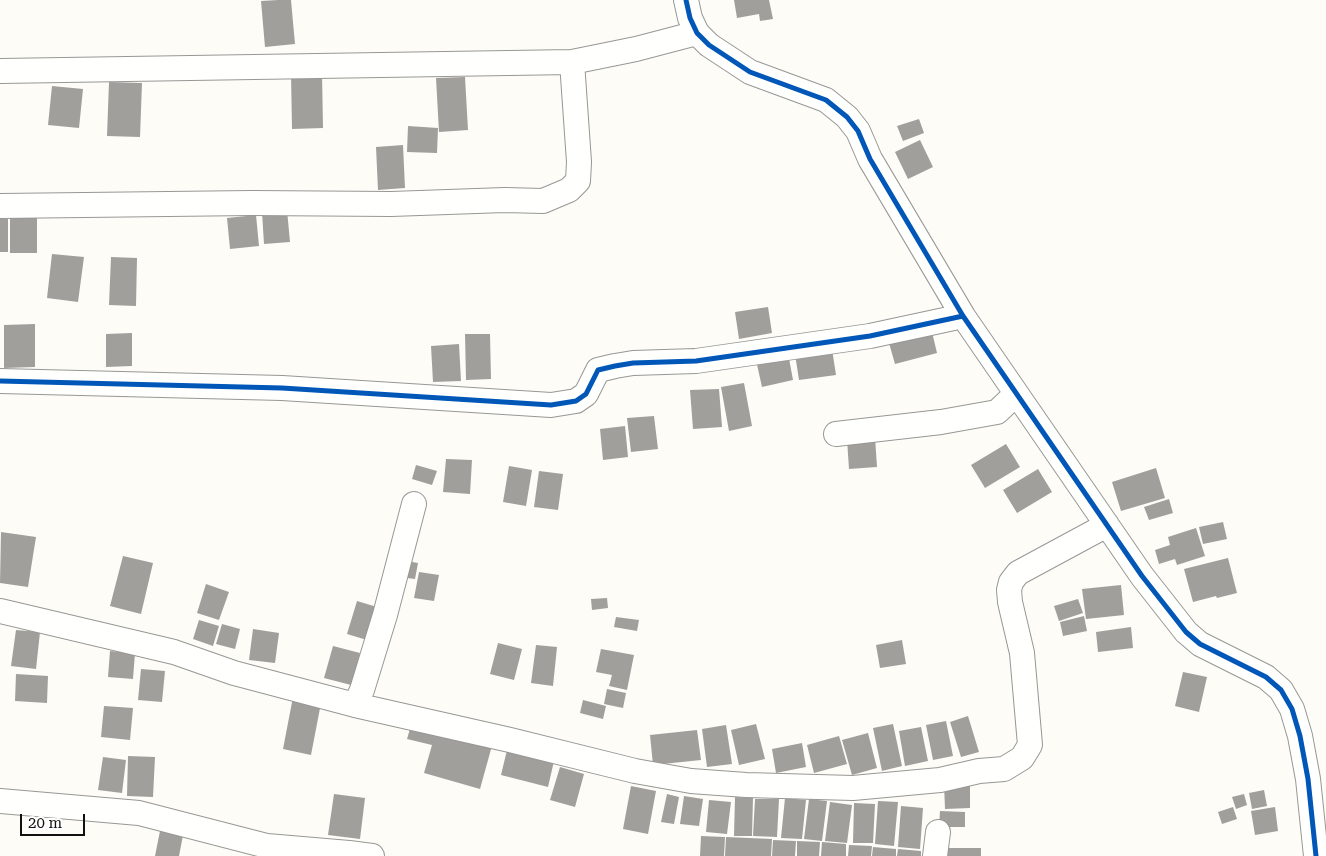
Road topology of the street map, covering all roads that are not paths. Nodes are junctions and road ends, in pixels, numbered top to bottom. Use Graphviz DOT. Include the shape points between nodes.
graph roads {
  1 [pos="686,0"];
  2 [pos="697,33"];
  3 [pos="572,62"];
  4 [pos="0,71"];
  5 [pos="0,206"];
  6 [pos="963,316"];
  7 [pos="0,381"];
  8 [pos="1016,394"];
  9 [pos="836,434"];
  10 [pos="414,504"];
  11 [pos="1108,525"];
  12 [pos="0,611"];
  13 [pos="355,705"];
  14 [pos="0,801"];
  15 [pos="938,832"];
  16 [pos="266,851"];
  17 [pos="372,856"];
  18 [pos="935,856"];
  19 [pos="1316,856"];
  1 -- 2 [label="street"];
  2 -- 3 [label="street"];
  2 -- 6 [label="street" via="709,46 750,72 826,100 847,117"];
  3 -- 4 [label="street"];
  3 -- 5 [label="street" via="580,162 578,181 569,190 543,201"];
  6 -- 7 [label="street" via="870,336 696,361 615,366 598,370 586,394 576,401 551,405 282,388"];
  6 -- 8 [label="street"];
  8 -- 9 [label="street" via="996,412"];
  8 -- 11 [label="street"];
  10 -- 13 [label="street" via="382,624"];
  11 -- 13 [label="street" via="1018,573 1011,582 1010,602 1022,653 1030,745 1022,758 1004,769 940,780 853,788 691,781 635,771"];
  11 -- 19 [label="street" via="1142,576 1186,632 1200,644 1266,677 1281,690 1292,709 1300,736"];
  12 -- 13 [label="street" via="174,652 234,673"];
  14 -- 16 [label="street" via="139,813"];
  15 -- 18 [label="street"];
  16 -- 17 [label="street"];
}
